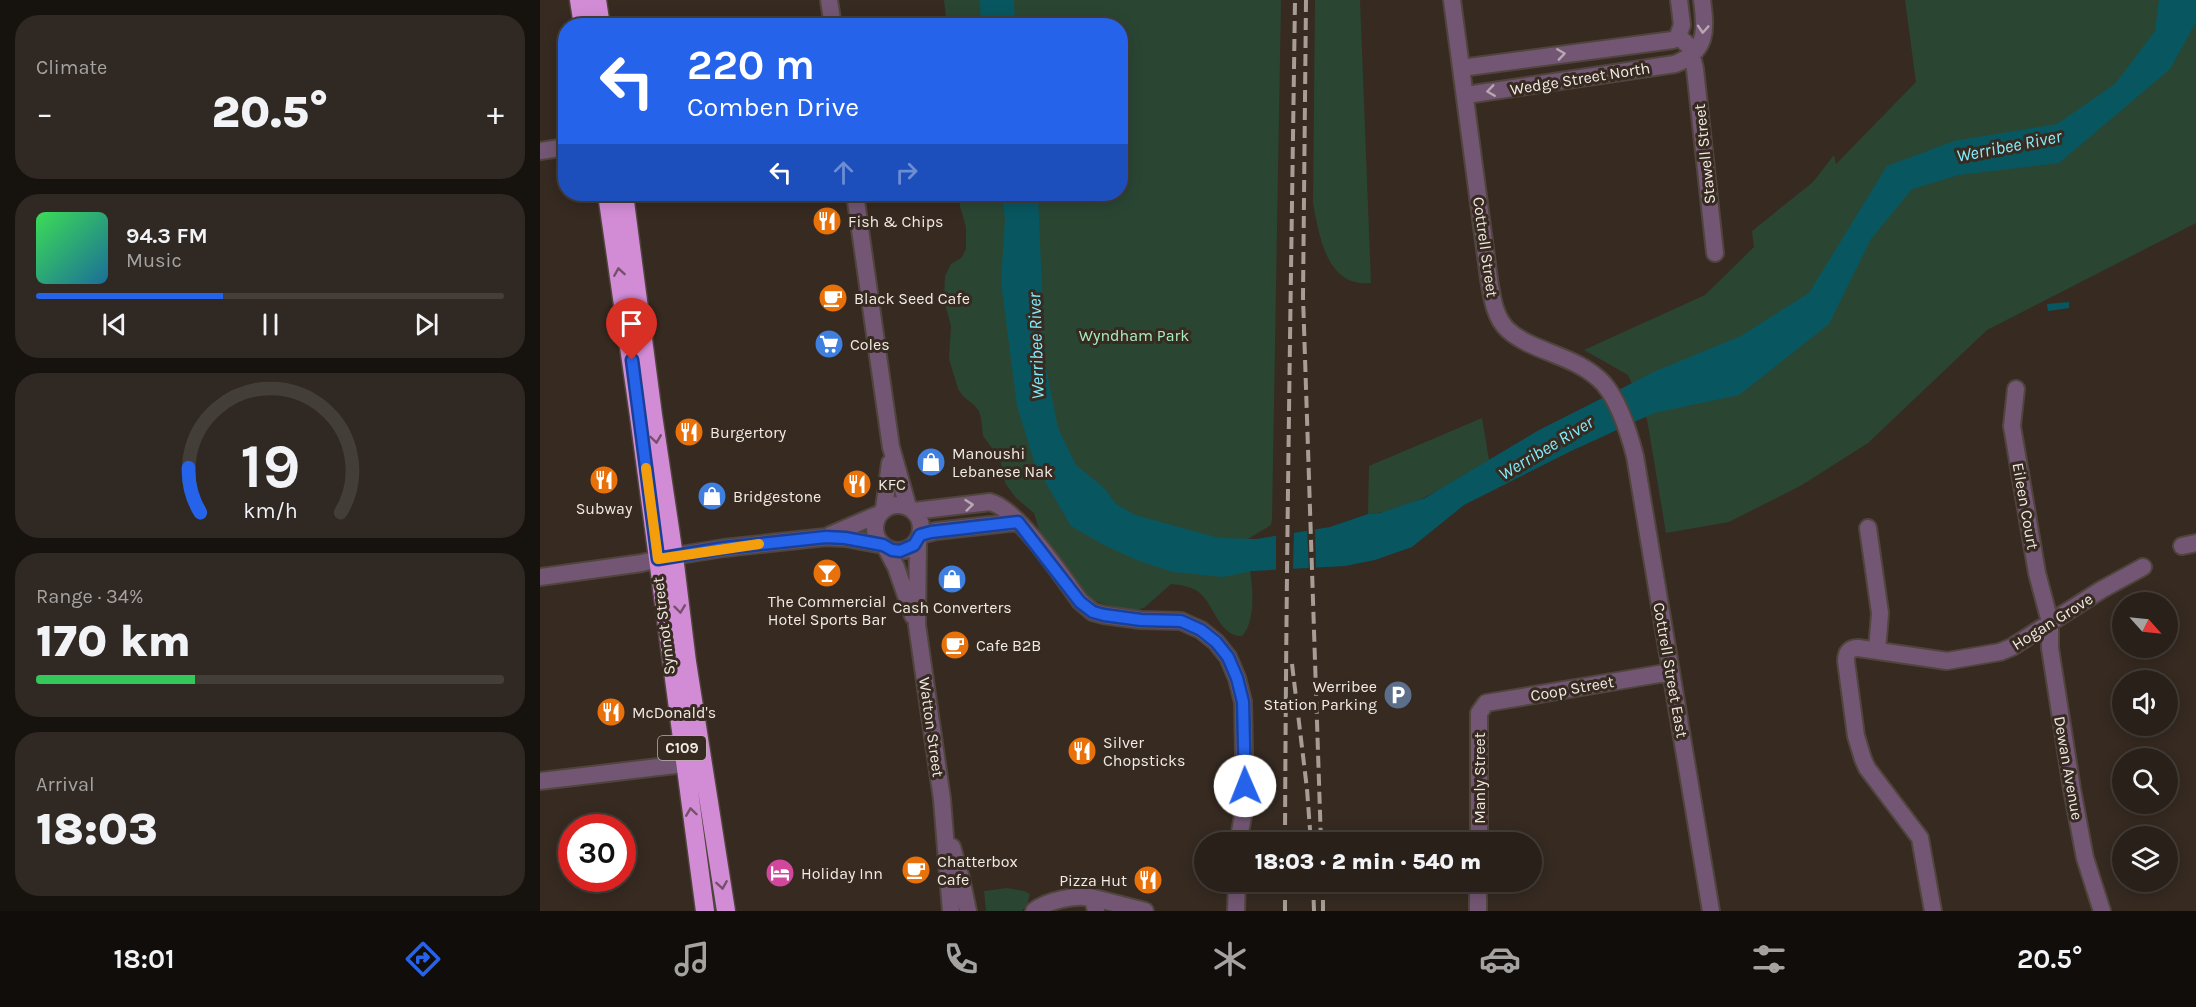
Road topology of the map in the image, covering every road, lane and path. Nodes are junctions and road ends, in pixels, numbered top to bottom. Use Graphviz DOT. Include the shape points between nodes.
graph roads {
  1 [pos="579,0"];
  2 [pos="597,0"];
  3 [pos="829,0"];
  4 [pos="1452,0"];
  5 [pos="1679,0"];
  6 [pos="1701,0"];
  7 [pos="581,18"];
  8 [pos="600,18"];
  9 [pos="832,18"];
  10 [pos="1678,36"];
  11 [pos="1692,55"];
  12 [pos="1461,68"];
  13 [pos="1466,94"];
  14 [pos="558,148"];
  15 [pos="540,151"];
  16 [pos="609,201"];
  17 [pos="624,201"];
  18 [pos="856,201"];
  19 [pos="1715,253"];
  20 [pos="631,301"];
  21 [pos="2016,389"];
  22 [pos="1627,430"];
  23 [pos="891,447"];
  24 [pos="911,509"];
  25 [pos="882,511"];
  26 [pos="1018,522"];
  27 [pos="1868,528"];
  28 [pos="826,537"];
  29 [pos="919,537"];
  30 [pos="884,547"];
  31 [pos="666,558"];
  32 [pos="2143,567"];
  33 [pos="540,578"];
  34 [pos="2050,622"];
  35 [pos="917,625"];
  36 [pos="1877,651"];
  37 [pos="1671,672"];
  38 [pos="1479,713"];
  39 [pos="700,754"];
  40 [pos="684,764"];
  41 [pos="540,781"];
  42 [pos="945,830"];
  43 [pos="1240,832"];
  44 [pos="1479,832"];
  45 [pos="716,849"];
  46 [pos="697,852"];
  47 [pos="1237,892"];
  48 [pos="1478,892"];
  49 [pos="1093,904"];
  50 [pos="705,911"];
  51 [pos="726,911"];
  52 [pos="951,911"];
  53 [pos="968,911"];
  54 [pos="1035,911"];
  55 [pos="1144,911"];
  56 [pos="1236,911"];
  57 [pos="1478,911"];
  58 [pos="1712,911"];
  59 [pos="1933,911"];
  60 [pos="2102,911"];
  1 -- 7 [label="highway"];
  2 -- 8 [label="highway"];
  3 -- 9 [label="street"];
  4 -- 12 [label="street, Cottrell Street"];
  5 -- 10 [label="street" via="1682,25"];
  6 -- 11 [label="street, one-way" via="1704,38"];
  10 -- 11 [label="street, Stawell Street" via="1687,42"];
  12 -- 10 [label="street, Wedge Street North, one-way" via="1673,40"];
  11 -- 13 [label="street, Wedge Street North, one-way" via="1675,64"];
  11 -- 19 [label="street, Stawell Street"];
  12 -- 13 [label="street, Cottrell Street"];
  13 -- 22 [label="street, Cottrell Street" via="1490,288 1498,316 1508,330 1527,342 1568,359 1594,376 1610,392"];
  14 -- 15 [label="street"];
  20 -- 16 [label="highway, Synnot Street / C109, one-way"];
  17 -- 20 [label="highway, Synnot Street / C109"];
  18 -- 23 [label="street"];
  20 -- 31 [label="highway, Synnot Street / C109"];
  21 -- 34 [label="street, Eileen Court" via="2012,426 2037,573"];
  22 -- 37 [label="street, Cottrell Street East" via="1635,456"];
  23 -- 24 [label="street"];
  23 -- 25 [label="street"];
  24 -- 25 [label="street" via="896,504"];
  24 -- 26 [label="street, one-way" via="990,502"];
  24 -- 29 [label="street" via="921,522"];
  25 -- 28 [label="street"];
  25 -- 30 [label="street" via="874,527"];
  26 -- 29 [label="street" via="936,531"];
  26 -- 43 [label="street" via="1080,602 1093,612 1130,619 1181,621 1201,630 1228,657 1243,702 1245,806"];
  27 -- 36 [label="street" via="1880,613"];
  28 -- 30 [label="street"];
  28 -- 31 [label="street"];
  29 -- 30 [label="street" via="914,545 900,551"];
  29 -- 35 [label="street, Watton Street"];
  30 -- 35 [label="street, Watton Street" via="896,567"];
  31 -- 33 [label="street"];
  31 -- 39 [label="highway, Synnot Street / C109, one-way"];
  31 -- 40 [label="highway, Synnot Street / C109"];
  32 -- 34 [label="street, Hogan Grove"];
  34 -- 36 [label="street, Hogan Grove" via="2006,650 1992,653 1940,661"];
  34 -- 60 [label="street, Dewan Avenue" via="2050,648 2072,789 2085,858"];
  35 -- 42 [label="street, Watton Street"];
  36 -- 59 [label="street, Hogan Grove" via="1849,650 1846,661 1860,750 1867,768 1920,838"];
  37 -- 38 [label="street, Coop Street" via="1486,703"];
  37 -- 58 [label="street, Cottrell Street East"];
  38 -- 44 [label="street, Manly Street"];
  39 -- 40 [label="highway"];
  39 -- 45 [label="highway, Synnot Street / C109"];
  40 -- 41 [label="street"];
  46 -- 40 [label="highway, Synnot Street / C109, one-way"];
  42 -- 52 [label="street, Watton Street"];
  42 -- 53 [label="street, Watton Street" via="962,878"];
  45 -- 46 [label="highway"];
  45 -- 51 [label="highway, Synnot Street / C109, one-way"];
  46 -- 50 [label="highway, Synnot Street / C109"];
  47 -- 56 [label="street"];
  48 -- 57 [label="street"];
  49 -- 54 [label="street" via="1081,896 1047,903"];
  49 -- 55 [label="street"];
}
